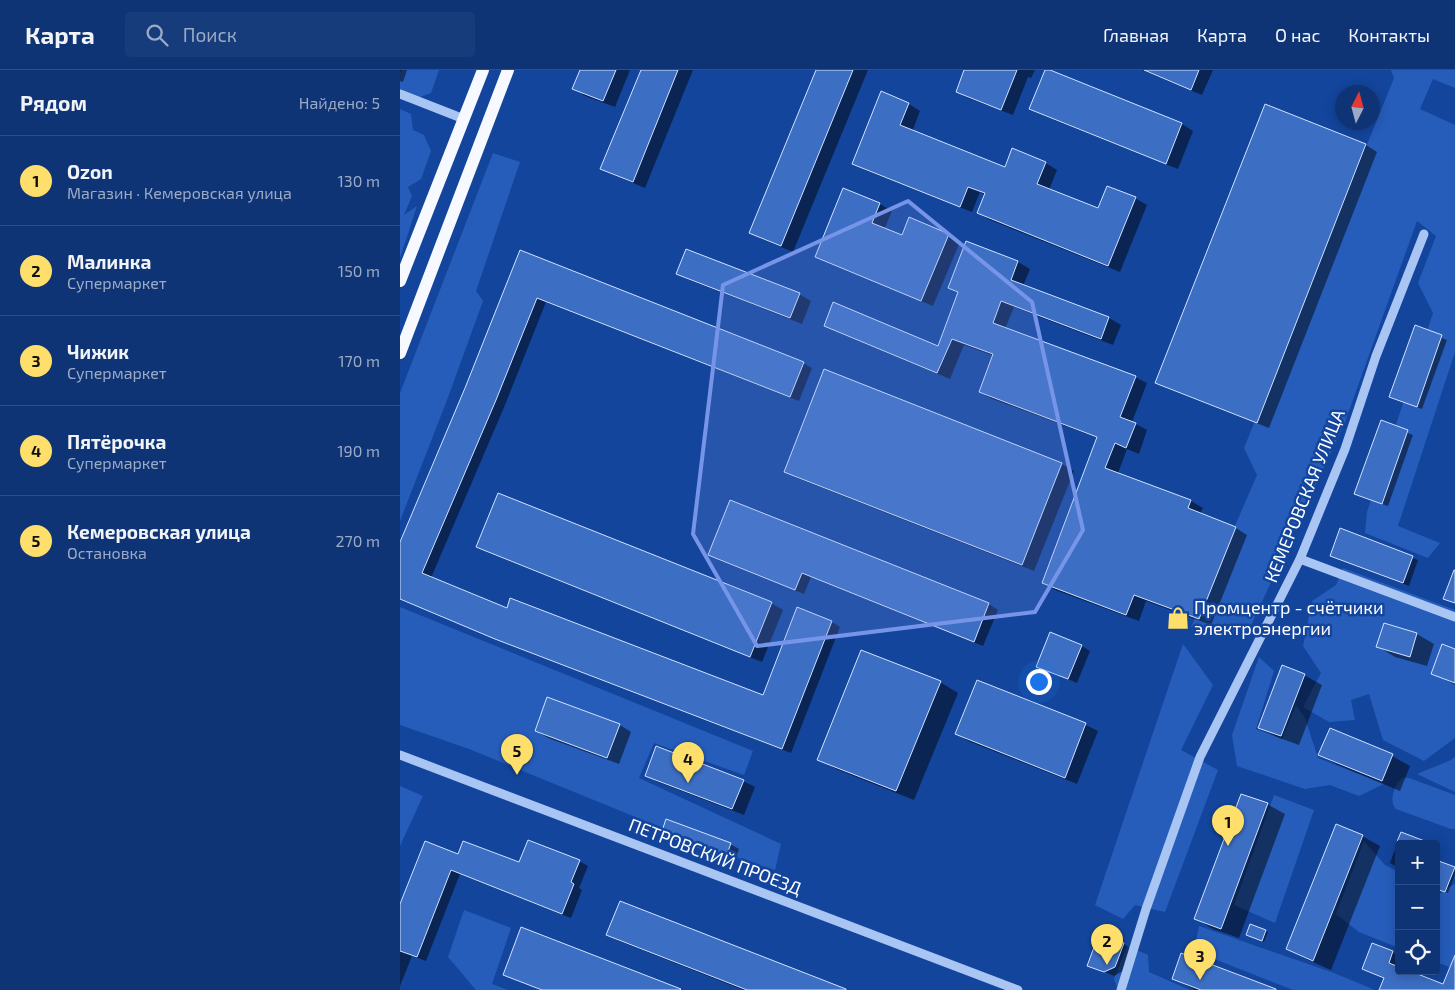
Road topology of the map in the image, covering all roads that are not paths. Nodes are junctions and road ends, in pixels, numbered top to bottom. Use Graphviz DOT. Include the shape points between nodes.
graph roads {
  1 [pos="483,70"];
  2 [pos="508,70"];
  3 [pos="400,94"];
  4 [pos="464,119"];
  5 [pos="1424,234"];
  6 [pos="400,282"];
  7 [pos="400,353"];
  8 [pos="1300,559"];
  9 [pos="1455,617"];
  10 [pos="400,754"];
  11 [pos="1018,990"];
  12 [pos="1121,990"];
  1 -- 4 [label="main road"];
  2 -- 7 [label="main road"];
  3 -- 4 [label="street"];
  4 -- 6 [label="main road"];
  5 -- 8 [label="street, КЕМЕРОВСКАЯ УЛИЦА" via="1376,356 1345,449"];
  8 -- 9 [label="street"];
  8 -- 12 [label="street, КЕМЕРОВСКАЯ УЛИЦА" via="1200,757"];
  10 -- 11 [label="street, ПЕТРОВСКИЙ ПРОЕЗД"];
}
